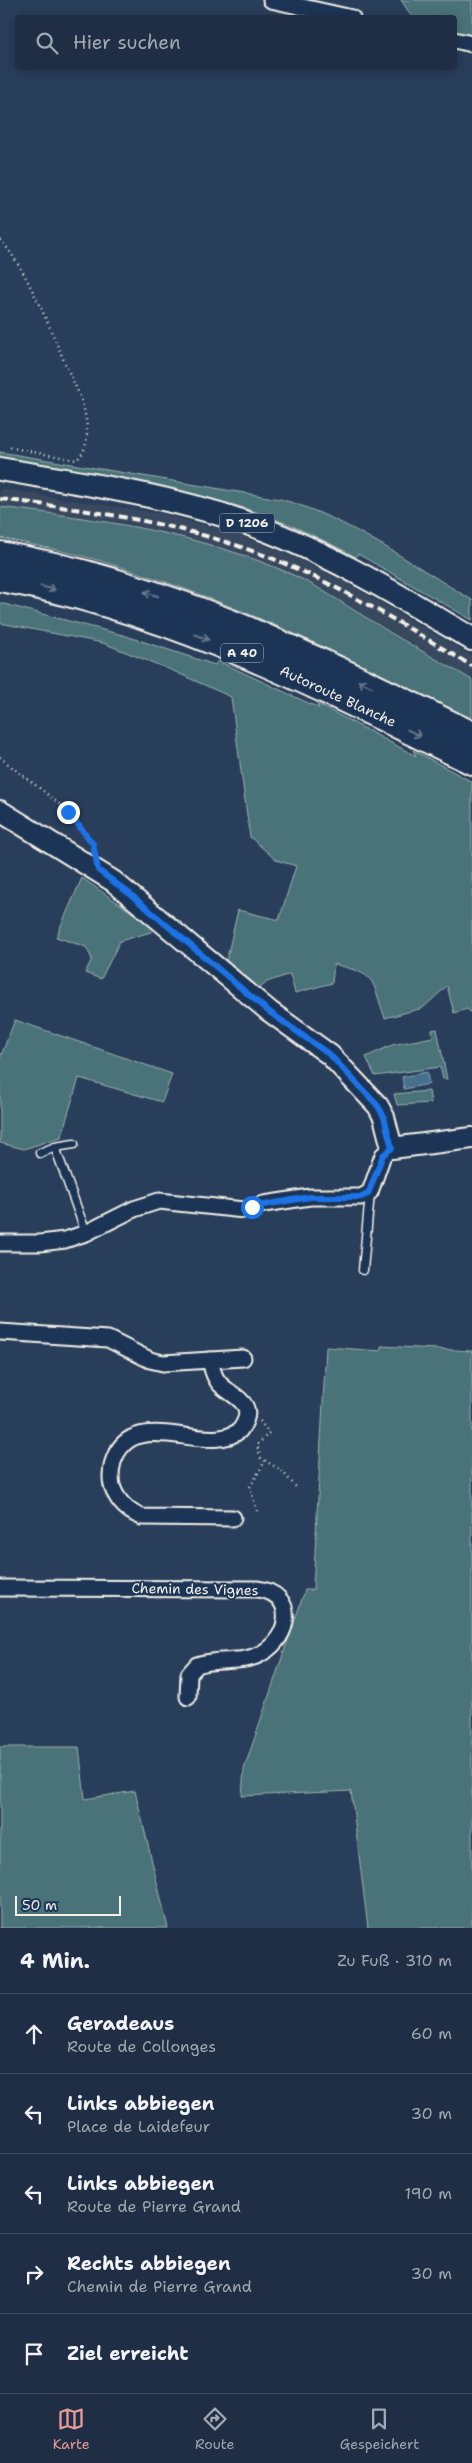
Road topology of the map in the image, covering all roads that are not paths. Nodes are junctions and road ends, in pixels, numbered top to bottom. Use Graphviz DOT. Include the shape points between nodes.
graph roads {
  1 [pos="271,0"];
  2 [pos="338,15"];
  3 [pos="457,41"];
  4 [pos="472,44"];
  5 [pos="0,468"];
  6 [pos="0,554"];
  7 [pos="0,578"];
  8 [pos="472,639"];
  9 [pos="472,735"];
  10 [pos="472,761"];
  11 [pos="0,811"];
  12 [pos="472,1138"];
  13 [pos="74,1144"];
  14 [pos="55,1147"];
  15 [pos="392,1148"];
  16 [pos="40,1152"];
  17 [pos="367,1194"];
  18 [pos="86,1233"];
  19 [pos="0,1243"];
  20 [pos="363,1270"];
  21 [pos="0,1332"];
  22 [pos="243,1358"];
  23 [pos="210,1360"];
  24 [pos="233,1518"];
  25 [pos="0,1588"];
  26 [pos="188,1697"];
  1 -- 2 [label="street"];
  3 -- 4 [label="street"];
  5 -- 8 [label="main road, D 1206" via="167,499 256,526 353,571"];
  9 -- 6 [label="highway, Autoroute Blanche / A 40, one-way" via="311,658 218,618 108,580"];
  7 -- 10 [label="highway, Autoroute Blanche / A 40, one-way" via="111,605 211,640"];
  11 -- 15 [label="street" via="98,870 268,1011 330,1055 378,1106"];
  12 -- 15 [label="street"];
  13 -- 14 [label="lane"];
  14 -- 16 [label="lane"];
  14 -- 18 [label="lane"];
  15 -- 17 [label="street" via="383,1155"];
  17 -- 18 [label="street" via="310,1197 244,1210 159,1201 134,1208"];
  17 -- 20 [label="lane"];
  18 -- 19 [label="street" via="54,1242"];
  21 -- 23 [label="street" via="108,1339 163,1363"];
  22 -- 23 [label="street"];
  23 -- 24 [label="street" via="220,1384 242,1402 246,1416 240,1430 224,1438 136,1436 116,1455 111,1479 120,1502 142,1516"];
  25 -- 26 [label="street, Chemin des Vignes" via="257,1589 275,1594 282,1603 285,1617 276,1642 250,1658 197,1665 189,1674"];
}
